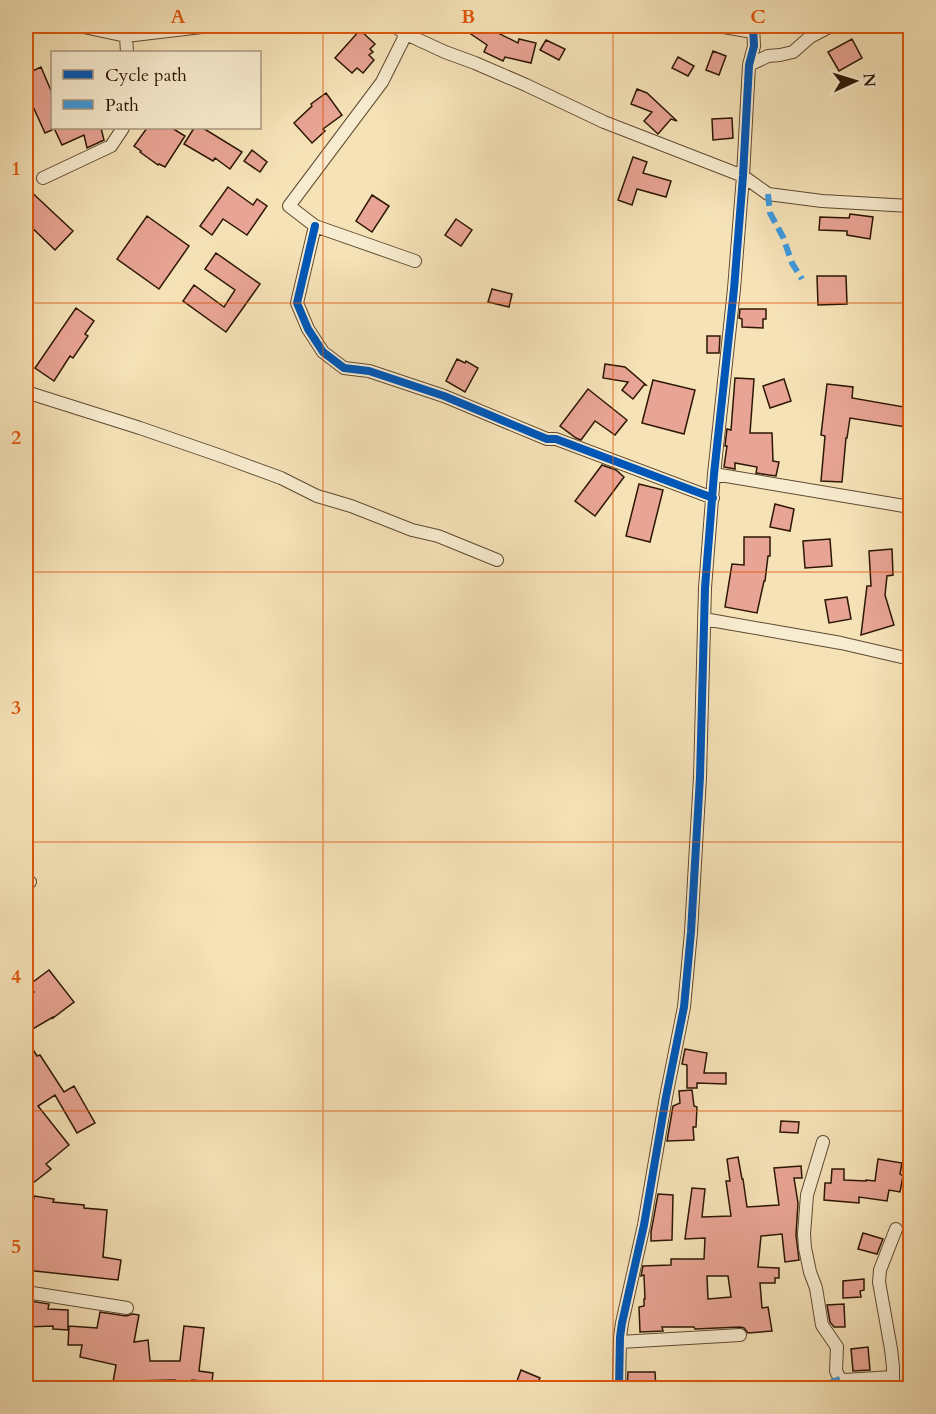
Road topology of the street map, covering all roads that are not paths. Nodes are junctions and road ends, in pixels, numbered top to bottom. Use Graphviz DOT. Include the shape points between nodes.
graph roads {
  1 [pos="79,26"];
  2 [pos="210,26"];
  3 [pos="394,26"];
  4 [pos="718,26"];
  5 [pos="831,26"];
  6 [pos="753,29"];
  7 [pos="406,34"];
  8 [pos="126,36"];
  9 [pos="127,51"];
  10 [pos="749,65"];
  11 [pos="122,129"];
  12 [pos="743,176"];
  13 [pos="43,178"];
  14 [pos="910,206"];
  15 [pos="315,226"];
  16 [pos="415,261"];
  17 [pos="26,392"];
  18 [pos="714,474"];
  19 [pos="713,498"];
  20 [pos="910,507"];
  21 [pos="496,560"];
  22 [pos="704,619"];
  23 [pos="910,659"];
  24 [pos="823,1143"];
  25 [pos="896,1229"];
  26 [pos="26,1292"];
  27 [pos="127,1308"];
  28 [pos="740,1335"];
  29 [pos="620,1342"];
  30 [pos="893,1383"];
  31 [pos="619,1389"];
  1 -- 8 [label="street"];
  2 -- 8 [label="street"];
  3 -- 7 [label="street"];
  4 -- 6 [label="street"];
  5 -- 10 [label="street" via="793,52 768,56"];
  6 -- 10 [label="street"];
  7 -- 12 [label="street" via="604,122"];
  7 -- 15 [label="street" via="382,82 289,206"];
  8 -- 9 [label="street"];
  10 -- 12 [label="street"];
  11 -- 13 [label="street" via="111,146"];
  12 -- 14 [label="street" via="768,194"];
  12 -- 18 [label="street"];
  15 -- 16 [label="street"];
  15 -- 19 [label="street" via="297,303 323,352 344,368 369,371 444,396 547,439 556,439"];
  17 -- 21 [label="street" via="221,456 317,496 438,536"];
  18 -- 19 [label="street"];
  18 -- 20 [label="street"];
  19 -- 22 [label="street"];
  22 -- 23 [label="street"];
  22 -- 29 [label="street" via="700,777 684,1007"];
  24 -- 30 [label="street" via="807,1195 804,1234 822,1325 837,1347 836,1371 840,1379"];
  25 -- 30 [label="street" via="879,1282"];
  26 -- 27 [label="street"];
  28 -- 29 [label="street"];
  29 -- 31 [label="street"];
}
